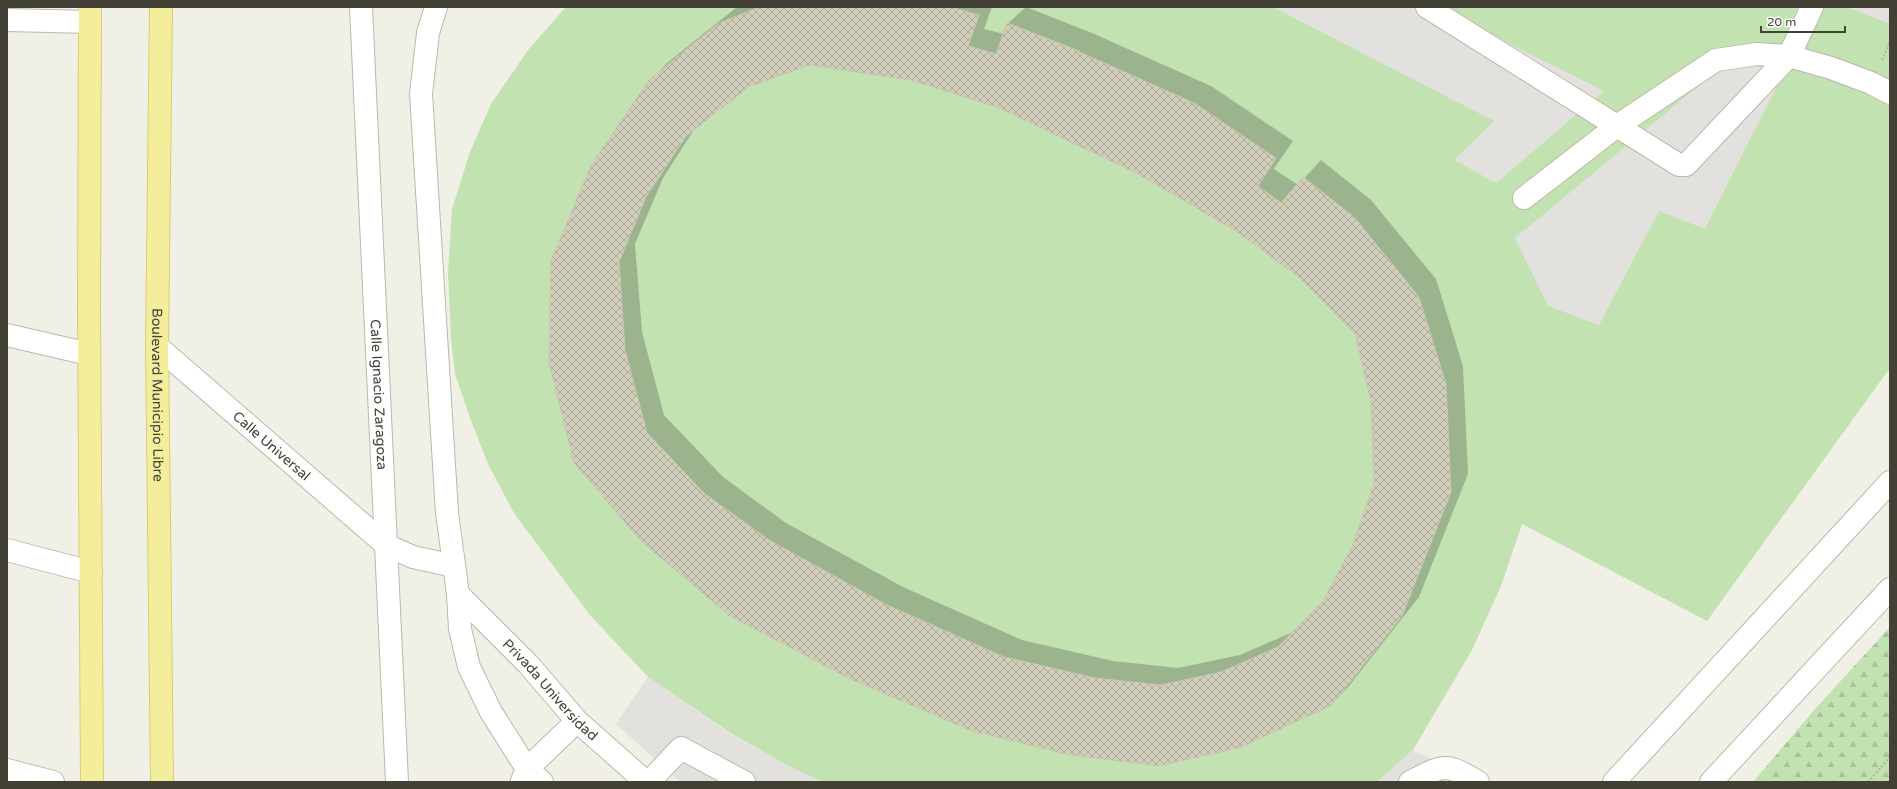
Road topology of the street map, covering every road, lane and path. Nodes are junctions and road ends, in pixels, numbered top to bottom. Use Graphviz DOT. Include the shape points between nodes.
graph roads {
  1 [pos="161,7"];
  2 [pos="361,7"];
  3 [pos="436,7"];
  4 [pos="1427,7"];
  5 [pos="1812,7"];
  6 [pos="90,15"];
  7 [pos="7,20"];
  8 [pos="1789,56"];
  9 [pos="1890,93"];
  10 [pos="1617,126"];
  11 [pos="1524,198"];
  12 [pos="7,334"];
  13 [pos="156,346"];
  14 [pos="89,354"];
  15 [pos="1890,482"];
  16 [pos="386,545"];
  17 [pos="7,550"];
  18 [pos="454,566"];
  19 [pos="91,572"];
  20 [pos="1890,589"];
  21 [pos="458,594"];
  22 [pos="577,721"];
  23 [pos="1890,757"];
  24 [pos="7,770"];
  25 [pos="530,778"];
  26 [pos="53,782"];
  27 [pos="92,782"];
  28 [pos="162,782"];
  29 [pos="397,782"];
  30 [pos="648,782"];
  31 [pos="744,782"];
  32 [pos="1410,782"];
  33 [pos="1478,782"];
  34 [pos="1614,782"];
  35 [pos="1711,782"];
  36 [pos="1868,782"];
  1 -- 13 [label="main road, Boulevard Municipio Libre"];
  2 -- 16 [label="street, Calle Ignacio Zaragoza"];
  3 -- 18 [label="street" via="428,33 421,94 447,513"];
  4 -- 10 [label="street"];
  5 -- 8 [label="street"];
  6 -- 7 [label="street"];
  6 -- 14 [label="main road"];
  8 -- 9 [label="street" via="1831,68"];
  8 -- 10 [label="street" via="1757,54 1716,60"];
  8 -- 10 [label="street" via="1686,165 1679,165"];
  10 -- 11 [label="street"];
  12 -- 14 [label="street"];
  13 -- 16 [label="street, Calle Universal"];
  13 -- 28 [label="main road, Boulevard Municipio Libre"];
  14 -- 19 [label="main road"];
  15 -- 34 [label="street"];
  16 -- 18 [label="street, Calle Universal" via="414,557"];
  16 -- 29 [label="street, Calle Ignacio Zaragoza"];
  17 -- 19 [label="street"];
  18 -- 21 [label="street"];
  19 -- 27 [label="main road"];
  20 -- 35 [label="street"];
  21 -- 22 [label="street, Privada Universidad" via="528,664"];
  21 -- 25 [label="street" via="460,629 469,667 491,712"];
  22 -- 25 [label="street"];
  22 -- 30 [label="street, Privada Universidad"];
  23 -- 36 [label="path"];
  24 -- 26 [label="street"];
  30 -- 31 [label="street" via="681,748"];
  32 -- 33 [label="street" via="1442,767 1456,769"];
}
